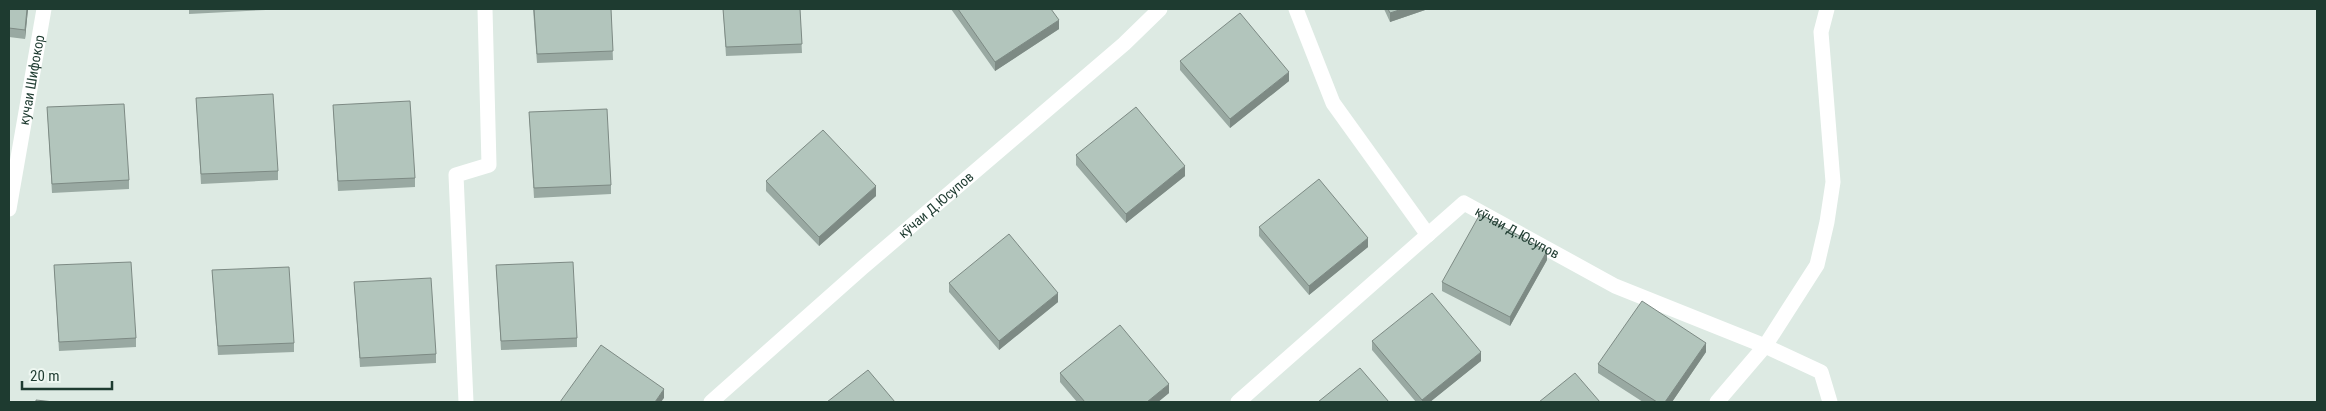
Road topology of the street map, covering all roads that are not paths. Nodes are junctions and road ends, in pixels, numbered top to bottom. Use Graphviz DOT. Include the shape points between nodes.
graph roads {
  1 [pos="44,9"];
  2 [pos="485,9"];
  3 [pos="1160,9"];
  4 [pos="1296,9"];
  5 [pos="1827,9"];
  6 [pos="9,209"];
  7 [pos="1428,235"];
  8 [pos="1765,346"];
  9 [pos="466,402"];
  10 [pos="710,402"];
  11 [pos="1238,402"];
  12 [pos="1717,402"];
  13 [pos="1830,402"];
  1 -- 6 [label="street, кучаи Шифокор"];
  2 -- 9 [label="street" via="489,164 456,175"];
  3 -- 10 [label="street, кӯчаи Д.Юсупов" via="1124,44"];
  4 -- 7 [label="street" via="1333,103"];
  5 -- 8 [label="street" via="1821,32 1833,182 1827,222 1816,265"];
  7 -- 8 [label="street, кӯчаи Д.Юсупов" via="1464,203 1615,286"];
  7 -- 11 [label="street, кӯчаи Д.Юсупов"];
  8 -- 12 [label="street"];
  8 -- 13 [label="street" via="1822,372"];
}
